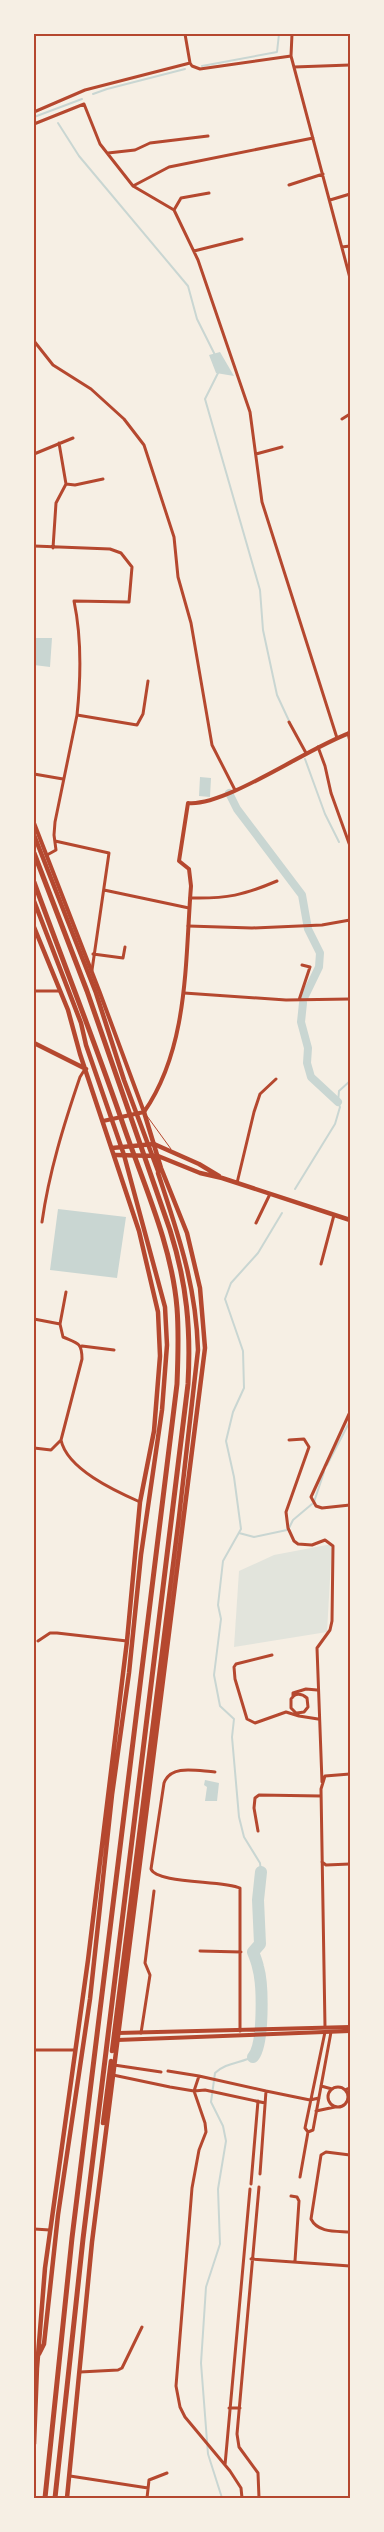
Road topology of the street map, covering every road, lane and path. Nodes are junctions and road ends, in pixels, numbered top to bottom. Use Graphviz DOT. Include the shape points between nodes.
graph roads {
  1 [pos="186,34"];
  2 [pos="292,34"];
  3 [pos="292,56"];
  4 [pos="190,63"];
  5 [pos="350,65"];
  6 [pos="294,67"];
  7 [pos="34,112"];
  8 [pos="34,124"];
  9 [pos="208,136"];
  10 [pos="313,138"];
  11 [pos="108,153"];
  12 [pos="323,174"];
  13 [pos="289,185"];
  14 [pos="133,186"];
  15 [pos="209,193"];
  16 [pos="350,194"];
  17 [pos="330,200"];
  18 [pos="174,210"];
  19 [pos="242,240"];
  20 [pos="350,246"];
  21 [pos="342,247"];
  22 [pos="194,251"];
  23 [pos="350,278"];
  24 [pos="34,341"];
  25 [pos="350,414"];
  26 [pos="342,419"];
  27 [pos="73,438"];
  28 [pos="59,444"];
  29 [pos="282,447"];
  30 [pos="34,454"];
  31 [pos="256,454"];
  32 [pos="103,479"];
  33 [pos="66,484"];
  34 [pos="34,546"];
  35 [pos="53,548"];
  36 [pos="148,682"];
  37 [pos="77,715"];
  38 [pos="290,722"];
  39 [pos="349,733"];
  40 [pos="337,738"];
  41 [pos="350,742"];
  42 [pos="318,747"];
  43 [pos="306,753"];
  44 [pos="34,774"];
  45 [pos="63,779"];
  46 [pos="235,790"];
  47 [pos="34,824"];
  48 [pos="34,835"];
  49 [pos="55,840"];
  50 [pos="350,846"];
  51 [pos="34,853"];
  52 [pos="47,855"];
  53 [pos="277,881"];
  54 [pos="34,882"];
  55 [pos="104,890"];
  56 [pos="190,898"];
  57 [pos="34,901"];
  58 [pos="190,908"];
  59 [pos="350,920"];
  60 [pos="188,926"];
  61 [pos="34,927"];
  62 [pos="125,947"];
  63 [pos="93,954"];
  64 [pos="302,965"];
  65 [pos="92,970"];
  66 [pos="34,991"];
  67 [pos="61,991"];
  68 [pos="184,993"];
  69 [pos="350,999"];
  70 [pos="299,1000"];
  71 [pos="34,1043"];
  72 [pos="86,1069"];
  73 [pos="276,1079"];
  74 [pos="144,1112"];
  75 [pos="136,1114"];
  76 [pos="111,1120"];
  77 [pos="103,1121"];
  78 [pos="154,1144"];
  79 [pos="147,1145"];
  80 [pos="120,1147"];
  81 [pos="112,1148"];
  82 [pos="174,1153"];
  83 [pos="115,1155"];
  84 [pos="124,1155"];
  85 [pos="151,1156"];
  86 [pos="158,1156"];
  87 [pos="160,1164"];
  88 [pos="158,1173"];
  89 [pos="222,1178"];
  90 [pos="237,1183"];
  91 [pos="270,1194"];
  92 [pos="334,1215"];
  93 [pos="350,1220"];
  94 [pos="42,1222"];
  95 [pos="256,1223"];
  96 [pos="321,1264"];
  97 [pos="66,1292"];
  98 [pos="34,1319"];
  99 [pos="60,1324"];
  100 [pos="81,1346"];
  101 [pos="114,1350"];
  102 [pos="350,1412"];
  103 [pos="61,1440"];
  104 [pos="289,1440"];
  105 [pos="34,1448"];
  106 [pos="140,1502"];
  107 [pos="350,1505"];
  108 [pos="38,1641"];
  109 [pos="127,1641"];
  110 [pos="272,1655"];
  111 [pos="317,1690"];
  112 [pos="293,1696"];
  113 [pos="298,1714"];
  114 [pos="318,1719"];
  115 [pos="215,1772"];
  116 [pos="350,1774"];
  117 [pos="322,1782"];
  118 [pos="321,1796"];
  119 [pos="258,1831"];
  120 [pos="322,1862"];
  121 [pos="350,1864"];
  122 [pos="154,1891"];
  123 [pos="200,1951"];
  124 [pos="241,1952"];
  125 [pos="350,2027"];
  126 [pos="325,2030"];
  127 [pos="331,2030"];
  128 [pos="350,2031"];
  129 [pos="240,2032"];
  130 [pos="270,2032"];
  131 [pos="117,2033"];
  132 [pos="140,2034"];
  133 [pos="117,2040"];
  134 [pos="34,2050"];
  135 [pos="75,2050"];
  136 [pos="114,2065"];
  137 [pos="168,2071"];
  138 [pos="161,2072"];
  139 [pos="112,2075"];
  140 [pos="201,2077"];
  141 [pos="321,2086"];
  142 [pos="350,2088"];
  143 [pos="332,2089"];
  144 [pos="345,2090"];
  145 [pos="194,2091"];
  146 [pos="266,2091"];
  147 [pos="319,2098"];
  148 [pos="310,2100"];
  149 [pos="258,2101"];
  150 [pos="265,2103"];
  151 [pos="336,2106"];
  152 [pos="316,2111"];
  153 [pos="308,2132"];
  154 [pos="350,2155"];
  155 [pos="101,2167"];
  156 [pos="260,2169"];
  157 [pos="252,2170"];
  158 [pos="260,2174"];
  159 [pos="300,2177"];
  160 [pos="258,2187"];
  161 [pos="291,2196"];
  162 [pos="34,2229"];
  163 [pos="50,2230"];
  164 [pos="350,2232"];
  165 [pos="251,2259"];
  166 [pos="295,2262"];
  167 [pos="350,2266"];
  168 [pos="142,2326"];
  169 [pos="38,2356"];
  170 [pos="35,2368"];
  171 [pos="80,2372"];
  172 [pos="229,2408"];
  173 [pos="240,2408"];
  174 [pos="34,2444"];
  175 [pos="225,2466"];
  176 [pos="167,2473"];
  177 [pos="70,2476"];
  178 [pos="148,2488"];
  179 [pos="44,2498"];
  180 [pos="55,2498"];
  181 [pos="68,2498"];
  182 [pos="147,2498"];
  183 [pos="242,2498"];
  184 [pos="259,2498"];
  1 -- 4 [label="street"];
  2 -- 3 [label="street"];
  3 -- 4 [label="street" via="200,70"];
  3 -- 6 [label="street"];
  4 -- 7 [label="street" via="84,90"];
  5 -- 6 [label="street"];
  6 -- 10 [label="street"];
  8 -- 11 [label="street" via="84,104 100,144"];
  9 -- 11 [label="street" via="150,143 135,150"];
  10 -- 12 [label="street"];
  10 -- 14 [label="street" via="169,166"];
  11 -- 14 [label="street"];
  12 -- 13 [label="street"];
  12 -- 17 [label="street"];
  14 -- 18 [label="street"];
  15 -- 18 [label="street" via="181,198"];
  16 -- 17 [label="street"];
  17 -- 21 [label="street"];
  18 -- 22 [label="street"];
  19 -- 22 [label="street"];
  20 -- 21 [label="street"];
  21 -- 23 [label="street"];
  22 -- 31 [label="street" via="250,412"];
  24 -- 46 [label="street" via="52,365 91,389 124,419 144,444 174,537 178,577 191,623 212,745"];
  25 -- 26 [label="street"];
  27 -- 28 [label="street"];
  28 -- 30 [label="street"];
  28 -- 33 [label="street"];
  29 -- 31 [label="street"];
  31 -- 40 [label="street" via="262,502"];
  32 -- 33 [label="street"];
  33 -- 35 [label="street" via="56,503"];
  34 -- 35 [label="street"];
  35 -- 37 [label="street" via="110,549 121,553 132,567 129,602 74,601 81,678"];
  36 -- 37 [label="street" via="141,720 137,725"];
  37 -- 45 [label="street"];
  38 -- 43 [label="street"];
  39 -- 40 [label="street"];
  39 -- 41 [label="street"];
  40 -- 42 [label="street"];
  42 -- 43 [label="street"];
  42 -- 50 [label="street"];
  43 -- 46 [label="street"];
  44 -- 45 [label="street"];
  45 -- 49 [label="street"];
  46 -- 56 [label="street" via="212,800 188,803 179,861 190,869"];
  47 -- 52 [label="street"];
  48 -- 75 [label="main road" via="96,993"];
  49 -- 52 [label="street" via="56,850"];
  49 -- 55 [label="street" via="109,853"];
  51 -- 180 [label="highway" via="87,991 170,1230 181,1265 191,1340"];
  52 -- 65 [label="street"];
  53 -- 56 [label="street" via="223,899"];
  54 -- 179 [label="highway" via="93,1036 160,1233 177,1307 178,1340 177,1384 72,2238"];
  55 -- 58 [label="street"];
  55 -- 63 [label="street"];
  56 -- 58 [label="street"];
  57 -- 76 [label="main road" via="81,1023"];
  58 -- 60 [label="street"];
  59 -- 60 [label="street" via="322,925 252,928"];
  60 -- 68 [label="street"];
  61 -- 67 [label="main road"];
  62 -- 63 [label="street" via="123,958"];
  63 -- 65 [label="street"];
  64 -- 70 [label="street" via="310,967"];
  65 -- 74 [label="street"];
  66 -- 67 [label="street"];
  67 -- 72 [label="main road"];
  68 -- 70 [label="street"];
  68 -- 74 [label="street" via="169,1059 154,1097"];
  69 -- 70 [label="street"];
  71 -- 72 [label="main road"];
  72 -- 77 [label="main road"];
  72 -- 94 [label="street" via="80,1076 60,1140"];
  73 -- 90 [label="street" via="260,1094"];
  74 -- 75 [label="street"];
  74 -- 78 [label="main road"];
  74 -- 82 [label="lane"];
  75 -- 76 [label="street"];
  75 -- 79 [label="main road"];
  76 -- 77 [label="street"];
  76 -- 80 [label="main road"];
  77 -- 81 [label="main road"];
  78 -- 79 [label="main road"];
  78 -- 82 [label="main road"];
  78 -- 86 [label="main road"];
  79 -- 80 [label="main road"];
  79 -- 85 [label="main road"];
  80 -- 81 [label="main road"];
  80 -- 84 [label="main road"];
  81 -- 83 [label="main road"];
  82 -- 89 [label="main road"];
  83 -- 84 [label="main road"];
  83 -- 106 [label="main road" via="139,1231 158,1312 159,1374 154,1431"];
  84 -- 85 [label="main road"];
  84 -- 169 [label="main road" via="165,1307 162,1410 141,1555 90,1999 58,2215 44,2344"];
  85 -- 86 [label="main road"];
  85 -- 88 [label="main road"];
  86 -- 87 [label="main road"];
  86 -- 89 [label="main road"];
  87 -- 88 [label="main road"];
  87 -- 131 [label="main road" via="187,1233 200,1288 205,1348"];
  88 -- 155 [label="main road" via="188,1263 198,1350 99,2160"];
  89 -- 90 [label="main road"];
  90 -- 91 [label="main road"];
  91 -- 92 [label="main road"];
  91 -- 95 [label="street"];
  92 -- 93 [label="main road"];
  92 -- 96 [label="street"];
  97 -- 99 [label="street"];
  98 -- 99 [label="street"];
  99 -- 100 [label="street" via="63,1336"];
  100 -- 101 [label="street"];
  100 -- 103 [label="street" via="82,1359"];
  102 -- 107 [label="street" via="312,1497 316,1506 322,1508"];
  103 -- 105 [label="street" via="51,1450"];
  103 -- 106 [label="street" via="63,1448 74,1461 108,1487"];
  104 -- 111 [label="street" via="304,1439 309,1448 288,1504 286,1520 292,1537 298,1544 312,1545 325,1540 333,1546 332,1621 330,1630 317,1648"];
  106 -- 109 [label="main road"];
  108 -- 109 [label="street" via="57,1633"];
  109 -- 135 [label="main road"];
  110 -- 113 [label="street" via="234,1667 247,1719 255,1723 286,1712"];
  111 -- 112 [label="street" via="299,1690"];
  111 -- 114 [label="street"];
  112 -- 113 [label="street" via="290,1705"];
  112 -- 113 [label="street" via="302,1694 308,1700 307,1709"];
  113 -- 114 [label="street"];
  114 -- 117 [label="street"];
  115 -- 124 [label="street" via="174,1770 168,1774 162,1789 151,1869 159,1876 239,1887"];
  116 -- 117 [label="street" via="325,1776"];
  117 -- 118 [label="street"];
  118 -- 119 [label="street" via="259,1795 255,1798 254,1808"];
  118 -- 120 [label="street"];
  120 -- 121 [label="street" via="326,1865"];
  120 -- 126 [label="street"];
  122 -- 132 [label="street" via="145,1963 150,1975"];
  123 -- 124 [label="street"];
  124 -- 129 [label="street"];
  125 -- 127 [label="street"];
  126 -- 127 [label="street"];
  126 -- 130 [label="street"];
  126 -- 148 [label="street"];
  127 -- 128 [label="street"];
  127 -- 141 [label="street"];
  129 -- 130 [label="street"];
  129 -- 132 [label="street"];
  130 -- 133 [label="street"];
  131 -- 132 [label="street"];
  131 -- 133 [label="main road"];
  133 -- 136 [label="main road"];
  134 -- 135 [label="street"];
  135 -- 163 [label="main road"];
  136 -- 138 [label="street"];
  136 -- 139 [label="main road"];
  137 -- 140 [label="street"];
  139 -- 145 [label="street"];
  139 -- 155 [label="main road"];
  140 -- 145 [label="street"];
  140 -- 146 [label="street"];
  141 -- 143 [label="street"];
  141 -- 147 [label="street"];
  142 -- 144 [label="street"];
  143 -- 144 [label="street"];
  143 -- 151 [label="street" via="329,2099"];
  144 -- 151 [label="street" via="346,2102"];
  145 -- 149 [label="street" via="218,2092"];
  145 -- 175 [label="street" via="206,2132 192,2188 176,2386 180,2407"];
  146 -- 148 [label="street"];
  146 -- 150 [label="street"];
  147 -- 148 [label="street"];
  147 -- 152 [label="street"];
  148 -- 153 [label="street" via="305,2128"];
  149 -- 150 [label="street"];
  149 -- 157 [label="street"];
  150 -- 156 [label="street"];
  151 -- 152 [label="street"];
  152 -- 153 [label="street" via="313,2130"];
  153 -- 159 [label="street"];
  154 -- 164 [label="street" via="326,2152 321,2155 311,2219 315,2227 322,2230"];
  155 -- 171 [label="main road"];
  156 -- 157 [label="street"];
  156 -- 158 [label="street"];
  157 -- 172 [label="street"];
  160 -- 165 [label="street"];
  161 -- 166 [label="street" via="299,2201"];
  162 -- 163 [label="street"];
  163 -- 169 [label="main road"];
  165 -- 166 [label="street"];
  165 -- 173 [label="street"];
  166 -- 167 [label="street"];
  168 -- 171 [label="street" via="122,2368"];
  169 -- 170 [label="main road"];
  170 -- 174 [label="main road"];
  171 -- 177 [label="main road"];
  172 -- 173 [label="street"];
  172 -- 175 [label="street"];
  173 -- 184 [label="street" via="238,2442 258,2473"];
  175 -- 183 [label="street" via="241,2488"];
  176 -- 178 [label="street" via="152,2477"];
  177 -- 178 [label="street"];
  177 -- 181 [label="main road"];
  178 -- 182 [label="street"];
}
